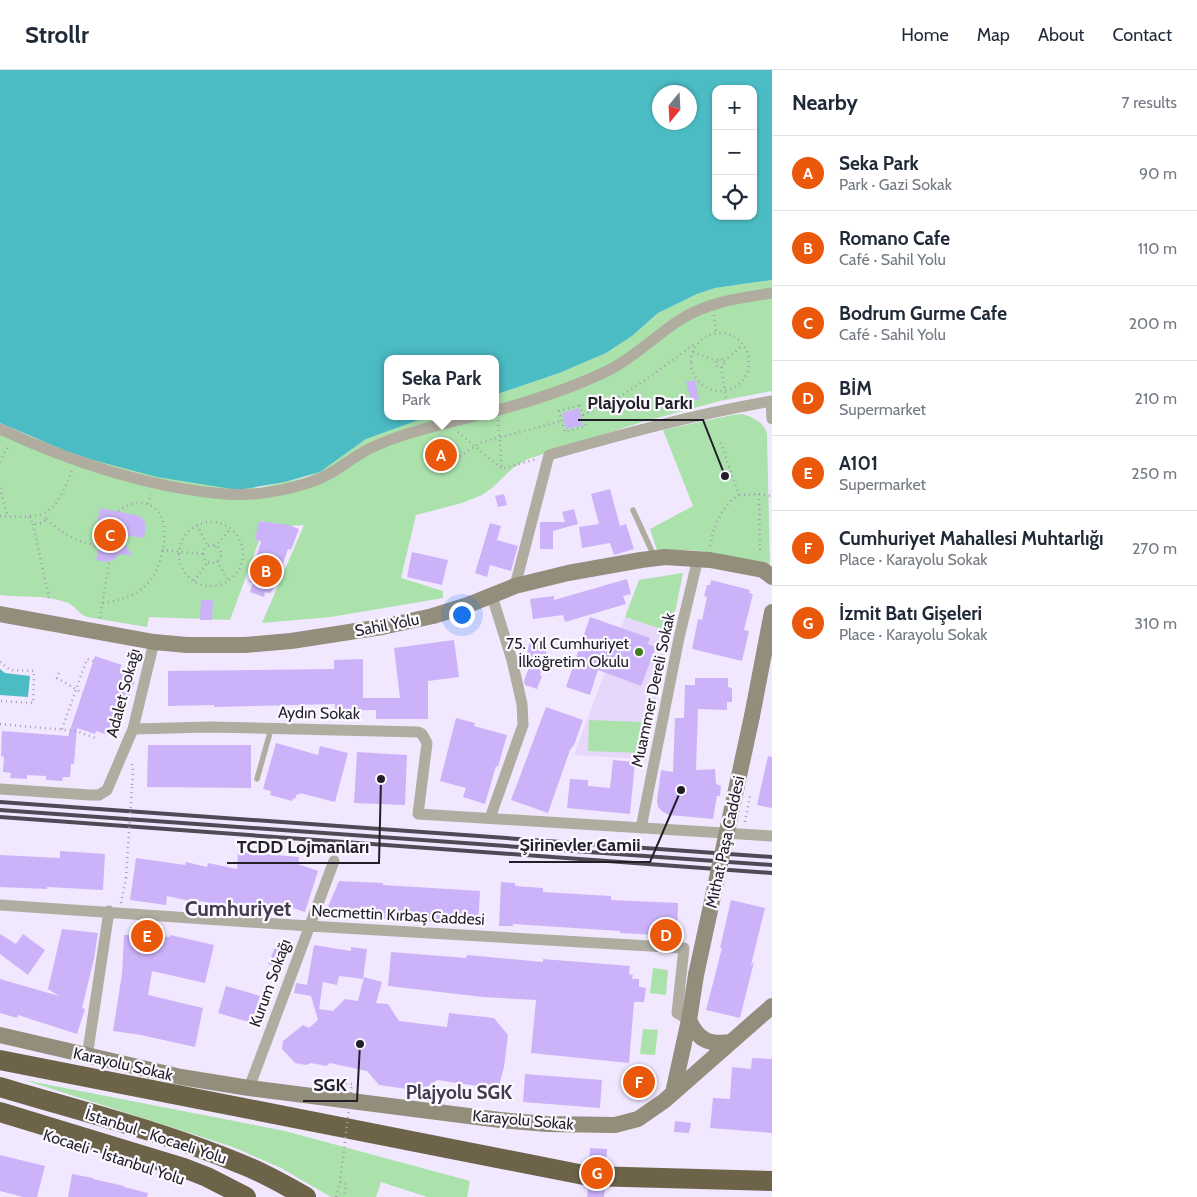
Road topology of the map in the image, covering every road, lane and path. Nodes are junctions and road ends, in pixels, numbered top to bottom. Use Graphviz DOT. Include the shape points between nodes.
graph roads {
  1 [pos="772,293"];
  2 [pos="713,304"];
  3 [pos="716,333"];
  4 [pos="699,341"];
  5 [pos="743,345"];
  6 [pos="692,352"];
  7 [pos="716,361"];
  8 [pos="724,361"];
  9 [pos="721,367"];
  10 [pos="725,390"];
  11 [pos="772,401"];
  12 [pos="499,409"];
  13 [pos="728,409"];
  14 [pos="583,415"];
  15 [pos="772,419"];
  16 [pos="459,420"];
  17 [pos="497,420"];
  18 [pos="562,421"];
  19 [pos="448,423"];
  20 [pos="0,429"];
  21 [pos="13,435"];
  22 [pos="499,437"];
  23 [pos="720,441"];
  24 [pos="475,446"];
  25 [pos="549,455"];
  26 [pos="76,461"];
  27 [pos="0,462"];
  28 [pos="502,469"];
  29 [pos="439,470"];
  30 [pos="0,488"];
  31 [pos="759,494"];
  32 [pos="740,495"];
  33 [pos="772,496"];
  34 [pos="633,510"];
  35 [pos="117,512"];
  36 [pos="43,515"];
  37 [pos="0,516"];
  38 [pos="8,517"];
  39 [pos="29,517"];
  40 [pos="47,519"];
  41 [pos="34,524"];
  42 [pos="197,525"];
  43 [pos="231,528"];
  44 [pos="99,546"];
  45 [pos="208,546"];
  46 [pos="215,547"];
  47 [pos="162,550"];
  48 [pos="179,552"];
  49 [pos="760,552"];
  50 [pos="203,554"];
  51 [pos="655,558"];
  52 [pos="704,559"];
  53 [pos="217,561"];
  54 [pos="109,562"];
  55 [pos="208,562"];
  56 [pos="770,573"];
  57 [pos="194,582"];
  58 [pos="229,582"];
  59 [pos="515,586"];
  60 [pos="492,596"];
  61 [pos="48,598"];
  62 [pos="103,603"];
  63 [pos="0,614"];
  64 [pos="100,619"];
  65 [pos="771,619"];
  66 [pos="154,642"];
  67 [pos="94,661"];
  68 [pos="0,662"];
  69 [pos="59,673"];
  70 [pos="76,690"];
  71 [pos="83,692"];
  72 [pos="0,701"];
  73 [pos="0,724"];
  74 [pos="62,729"];
  75 [pos="133,729"];
  76 [pos="271,729"];
  77 [pos="98,739"];
  78 [pos="129,776"];
  79 [pos="257,779"];
  80 [pos="0,789"];
  81 [pos="490,818"];
  82 [pos="641,828"];
  83 [pos="772,836"];
  84 [pos="334,861"];
  85 [pos="122,899"];
  86 [pos="0,905"];
  87 [pos="109,911"];
  88 [pos="308,926"];
  89 [pos="772,1006"];
  90 [pos="689,1020"];
  91 [pos="0,1035"];
  92 [pos="700,1037"];
  93 [pos="731,1042"];
  94 [pos="684,1043"];
  95 [pos="87,1057"];
  96 [pos="0,1060"];
  97 [pos="704,1064"];
  98 [pos="352,1084"];
  99 [pos="0,1087"];
  100 [pos="249,1088"];
  101 [pos="673,1093"];
  102 [pos="0,1112"];
  103 [pos="0,1121"];
  104 [pos="772,1181"];
  105 [pos="340,1182"];
  106 [pos="227,1197"];
  107 [pos="246,1197"];
  108 [pos="306,1197"];
  109 [pos="336,1197"];
  110 [pos="344,1197"];
  1 -- 2 [label="street"];
  2 -- 3 [label="path"];
  2 -- 12 [label="street" via="680,320 614,367 562,390"];
  3 -- 4 [label="path"];
  3 -- 5 [label="path" via="734,337"];
  4 -- 6 [label="path"];
  4 -- 14 [label="path" via="640,383"];
  5 -- 8 [label="path"];
  5 -- 10 [label="path" via="749,360 748,370 737,386"];
  6 -- 7 [label="path"];
  6 -- 10 [label="path" via="691,367 700,384 709,389"];
  7 -- 8 [label="path" via="720,358"];
  7 -- 9 [label="path" via="716,366"];
  8 -- 9 [label="path"];
  9 -- 10 [label="path"];
  10 -- 13 [label="path"];
  11 -- 13 [label="street"];
  11 -- 15 [label="street"];
  13 -- 25 [label="street"];
  14 -- 18 [label="path" via="580,405 559,411"];
  14 -- 18 [label="path" via="586,426 565,432"];
  16 -- 19 [label="street"];
  17 -- 22 [label="path"];
  18 -- 22 [label="path"];
  19 -- 24 [label="path"];
  19 -- 26 [label="street" via="387,440 335,472 311,482 257,493 218,493 154,482"];
  20 -- 21 [label="street"];
  21 -- 26 [label="street"];
  21 -- 27 [label="path"];
  22 -- 24 [label="path"];
  22 -- 28 [label="path"];
  23 -- 32 [label="path"];
  24 -- 28 [label="path"];
  24 -- 29 [label="path"];
  25 -- 28 [label="path"];
  25 -- 59 [label="street"];
  26 -- 36 [label="path" via="57,503"];
  30 -- 38 [label="path"];
  31 -- 32 [label="path"];
  31 -- 33 [label="path"];
  31 -- 49 [label="path"];
  32 -- 52 [label="path" via="727,504"];
  34 -- 51 [label="lane"];
  35 -- 47 [label="path" via="137,503 153,507 164,525"];
  36 -- 39 [label="path"];
  36 -- 40 [label="path"];
  37 -- 38 [label="path"];
  38 -- 39 [label="path"];
  39 -- 41 [label="path"];
  40 -- 41 [label="path"];
  40 -- 44 [label="path" via="76,540"];
  41 -- 61 [label="path"];
  42 -- 43 [label="path" via="212,521"];
  42 -- 45 [label="path"];
  42 -- 48 [label="path" via="184,535"];
  43 -- 46 [label="path"];
  43 -- 58 [label="path" via="241,540 242,553 239,570"];
  45 -- 46 [label="path"];
  45 -- 50 [label="path"];
  46 -- 53 [label="path" via="220,552"];
  47 -- 48 [label="path"];
  47 -- 62 [label="path" via="156,573 142,589 124,599"];
  48 -- 50 [label="path"];
  48 -- 57 [label="path" via="181,565"];
  50 -- 55 [label="path"];
  51 -- 52 [label="main road, Sahil Yolu"];
  51 -- 59 [label="main road, Sahil Yolu"];
  52 -- 56 [label="main road, Sahil Yolu"];
  52 -- 82 [label="street, Muammer Dereli Sokak" via="679,638"];
  53 -- 55 [label="path"];
  53 -- 58 [label="path"];
  54 -- 62 [label="path"];
  55 -- 57 [label="path"];
  57 -- 58 [label="path" via="215,586"];
  59 -- 60 [label="main road, Sahil Yolu"];
  60 -- 66 [label="main road, Sahil Yolu" via="433,616 300,640 214,645"];
  60 -- 81 [label="street" via="512,660 522,704 523,725"];
  62 -- 64 [label="path"];
  63 -- 66 [label="main road, Sahil Yolu"];
  65 -- 90 [label="main road, Mithat Paşa Caddesi, bridge"];
  66 -- 75 [label="street, Adalet Sokağı"];
  67 -- 70 [label="path" via="87,659"];
  68 -- 72 [label="path" via="10,670 34,671 33,703"];
  69 -- 70 [label="path" via="57,678"];
  70 -- 71 [label="path"];
  70 -- 74 [label="path"];
  73 -- 74 [label="path"];
  74 -- 77 [label="path"];
  75 -- 76 [label="street, Aydın Sokak"];
  75 -- 80 [label="street, Adalet Sokağı" via="107,790 99,795"];
  76 -- 79 [label="lane"];
  76 -- 81 [label="street, Aydın Sokak" via="407,731 422,734 427,743 418,814"];
  78 -- 85 [label="path, bridge" via="133,772"];
  81 -- 82 [label="street"];
  82 -- 83 [label="street"];
  84 -- 88 [label="street, Kurum Sokağı"];
  86 -- 87 [label="street, Necmettin Kırbaş Caddesi"];
  87 -- 88 [label="street, Necmettin Kırbaş Caddesi"];
  87 -- 95 [label="street"];
  88 -- 90 [label="street, Necmettin Kırbaş Caddesi" via="684,948 677,1014"];
  88 -- 100 [label="street, Kurum Sokağı"];
  89 -- 93 [label="main road, Karayolu Sokak"];
  90 -- 92 [label="main road"];
  90 -- 94 [label="main road, Mithat Paşa Caddesi"];
  91 -- 95 [label="main road, Karayolu Sokak"];
  92 -- 93 [label="main road" via="713,1042"];
  92 -- 97 [label="main road"];
  93 -- 97 [label="main road, Karayolu Sokak"];
  94 -- 97 [label="main road" via="688,1060"];
  94 -- 101 [label="main road, Mithat Paşa Caddesi"];
  95 -- 100 [label="main road, Karayolu Sokak"];
  96 -- 104 [label="highway" via="589,1176"];
  97 -- 101 [label="main road, Karayolu Sokak"];
  98 -- 105 [label="path, bridge"];
  99 -- 108 [label="highway, İstanbul - Kocaeli Yolu" via="211,1152"];
  100 -- 101 [label="main road, Karayolu Sokak" via="500,1120 583,1125 616,1125 638,1119"];
  102 -- 107 [label="highway" via="184,1168"];
  103 -- 106 [label="highway, Kocaeli - İstanbul Yolu" via="157,1170"];
  105 -- 109 [label="path, bridge"];
  105 -- 110 [label="path" via="346,1184"];
}
